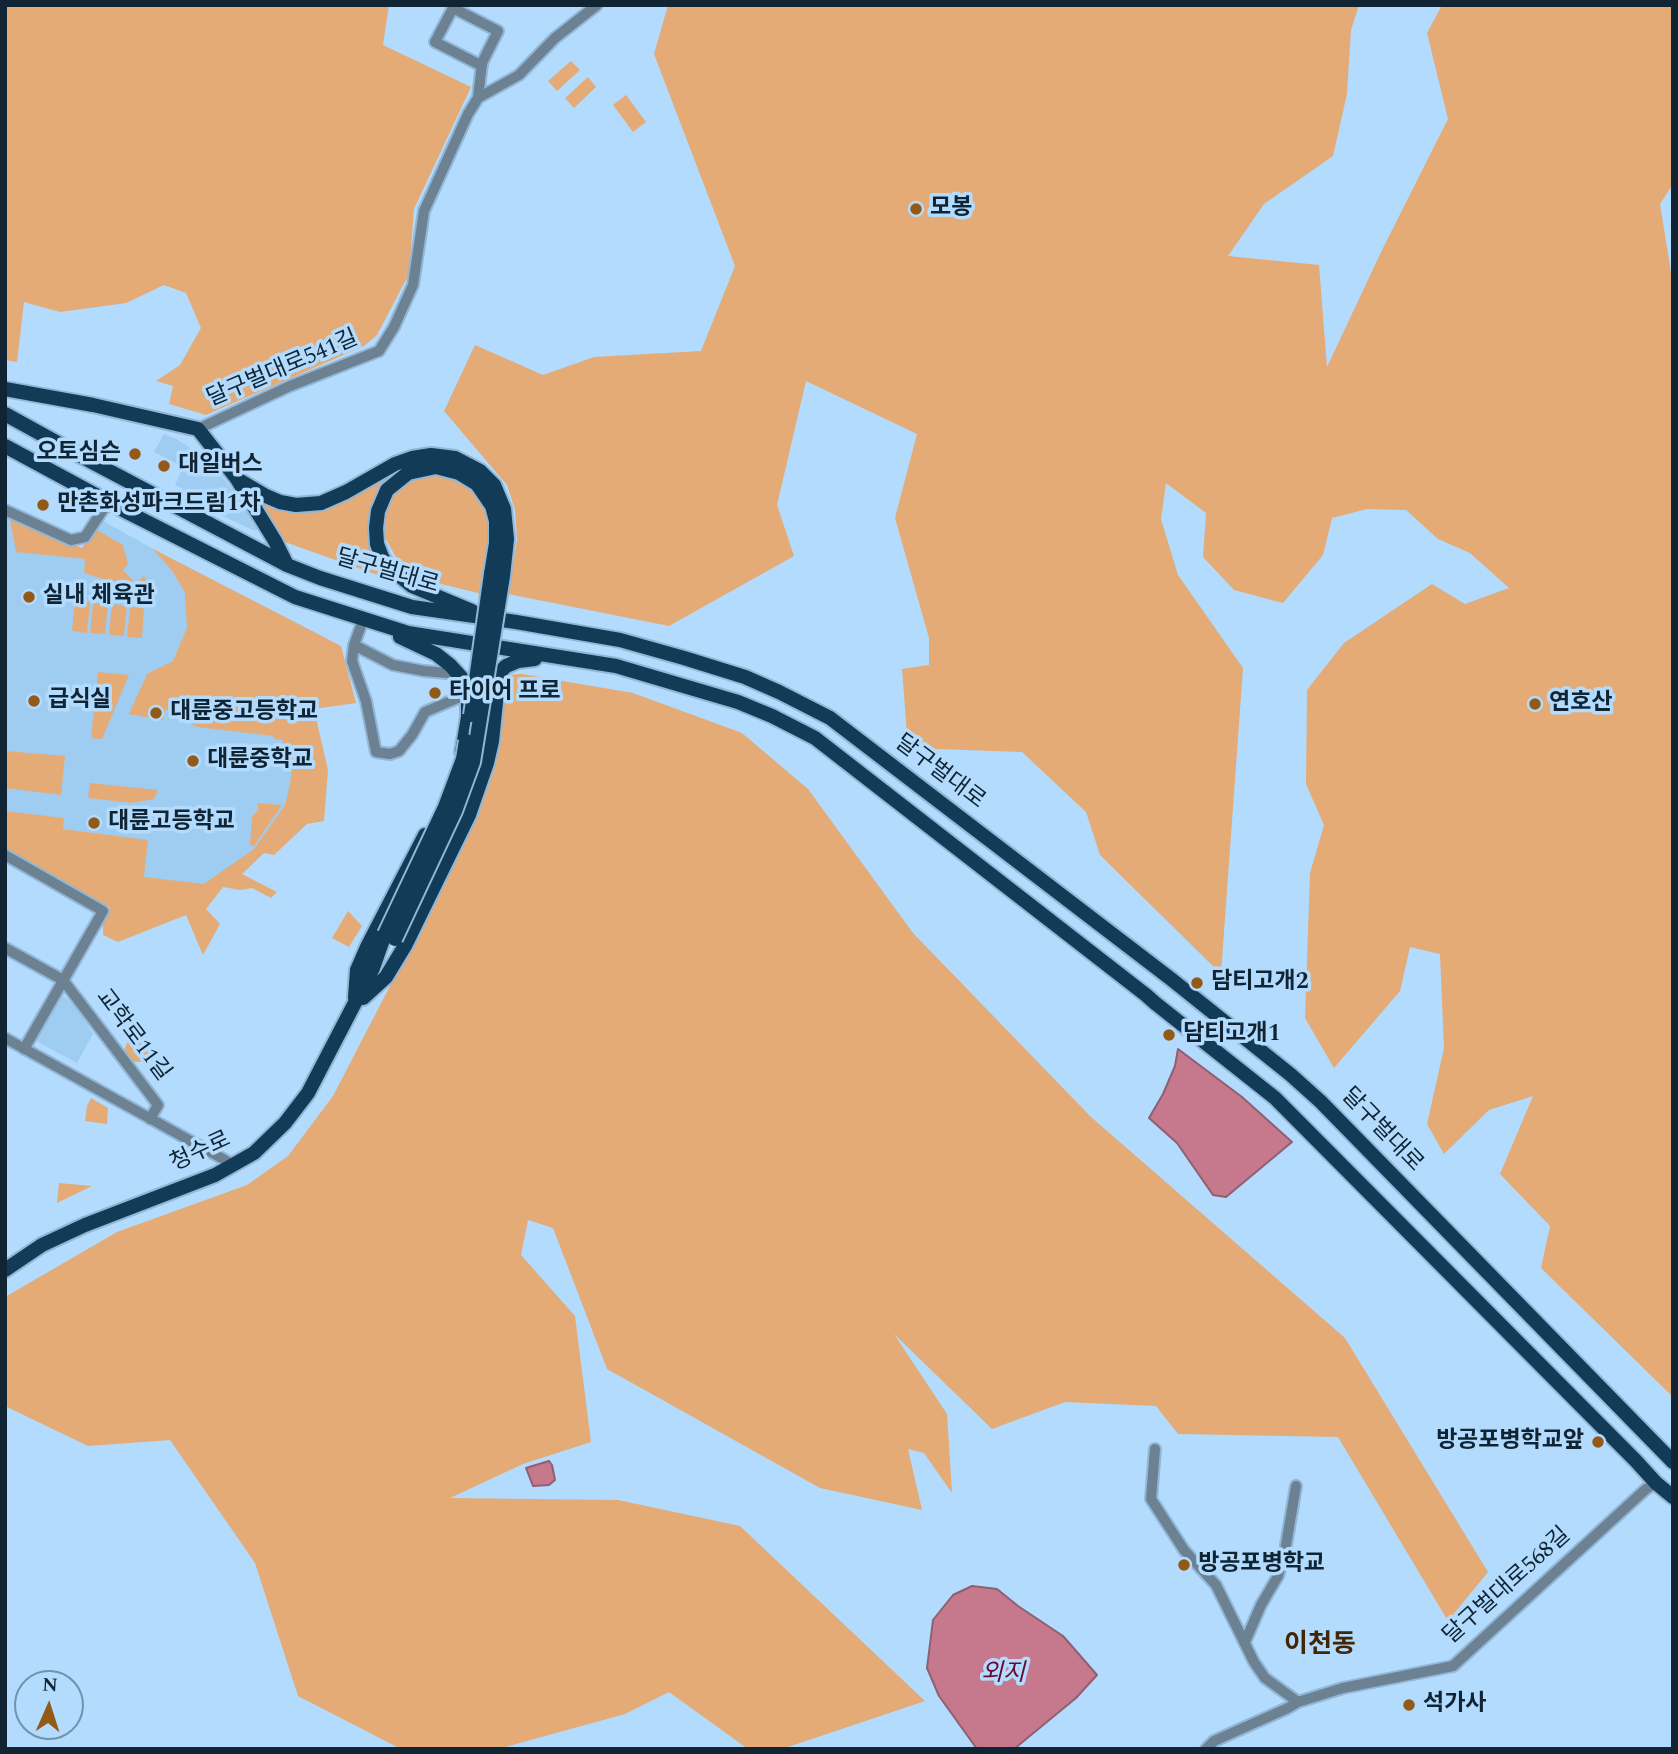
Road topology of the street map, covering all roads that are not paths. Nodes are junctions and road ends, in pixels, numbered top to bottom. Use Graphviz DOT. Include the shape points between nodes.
graph roads {
  1 [pos="597,5"];
  2 [pos="482,66"];
  3 [pos="478,99"];
  4 [pos="5,389"];
  5 [pos="5,414"];
  6 [pos="198,429"];
  7 [pos="5,446"];
  8 [pos="237,479"];
  9 [pos="108,502"];
  10 [pos="5,510"];
  11 [pos="287,565"];
  12 [pos="497,575"];
  13 [pos="369,622"];
  14 [pos="516,622"];
  15 [pos="354,645"];
  16 [pos="546,655"];
  17 [pos="459,674"];
  18 [pos="467,694"];
  19 [pos="5,855"];
  20 [pos="395,939"];
  21 [pos="5,948"];
  22 [pos="63,980"];
  23 [pos="354,1006"];
  24 [pos="5,1038"];
  25 [pos="24,1049"];
  26 [pos="150,1119"];
  27 [pos="234,1165"];
  28 [pos="5,1270"];
  29 [pos="1154,1449"];
  30 [pos="1673,1462"];
  31 [pos="1656,1483"];
  32 [pos="1296,1486"];
  33 [pos="1673,1497"];
  34 [pos="1245,1642"];
  35 [pos="1298,1702"];
  36 [pos="1210,1745"];
  1 -- 3 [label="street" via="519,75"];
  2 -- 2 [label="street" via="498,31 453,8 435,42"];
  2 -- 3 [label="street"];
  3 -- 6 [label="street, 달구벌대로541길" via="424,211 413,285 379,351"];
  4 -- 6 [label="main road"];
  5 -- 11 [label="main road, 달구벌대로"];
  6 -- 8 [label="main road"];
  7 -- 9 [label="main road, 달구벌대로"];
  8 -- 11 [label="main road"];
  8 -- 12 [label="main road" via="280,502 321,503 412,458 455,458 480,471 494,485 505,509 507,539"];
  9 -- 10 [label="street" via="85,537 72,540"];
  9 -- 13 [label="main road, 달구벌대로" via="295,597"];
  11 -- 14 [label="main road, 달구벌대로" via="412,607"];
  12 -- 14 [label="main road" via="496,521 477,484 459,472 436,467 408,473 387,490 376,528 377,544 390,568 411,586"];
  12 -- 20 [label="main road, bridge" via="463,759"];
  13 -- 15 [label="street"];
  13 -- 16 [label="main road, 달구벌대로" via="444,640"];
  13 -- 17 [label="main road" via="436,654"];
  14 -- 30 [label="main road, 달구벌대로" via="620,640 709,665 830,718 1292,1074"];
  15 -- 17 [label="street" via="393,665"];
  15 -- 18 [label="street" via="352,661 376,752 399,751 425,712"];
  16 -- 20 [label="main road" via="518,661 499,673 492,741 468,815"];
  16 -- 31 [label="main road, 달구벌대로" via="616,666 738,702 815,738 1275,1098"];
  17 -- 18 [label="main road, 청수로"];
  18 -- 23 [label="main road, 청수로" via="462,751 447,792 357,970"];
  19 -- 22 [label="street" via="103,911"];
  20 -- 23 [label="main road, 청수로" via="373,968"];
  20 -- 23 [label="main road" via="386,976"];
  21 -- 22 [label="street"];
  22 -- 25 [label="street"];
  22 -- 26 [label="street, 교학로11길" via="158,1105"];
  23 -- 27 [label="main road, 청수로" via="295,1111 271,1138"];
  24 -- 25 [label="street, 교학로11길"];
  25 -- 26 [label="street, 교학로11길"];
  26 -- 27 [label="street, 교학로11길"];
  27 -- 28 [label="main road, 청수로" via="85,1225 42,1245"];
  29 -- 34 [label="street" via="1151,1499 1184,1550 1216,1585"];
  31 -- 33 [label="main road, 달구벌대로"];
  31 -- 35 [label="street, 달구벌대로568길" via="1453,1666"];
  32 -- 34 [label="street" via="1279,1576"];
  34 -- 35 [label="street" via="1265,1678"];
  35 -- 36 [label="street, 달구벌대로568길"];
}
